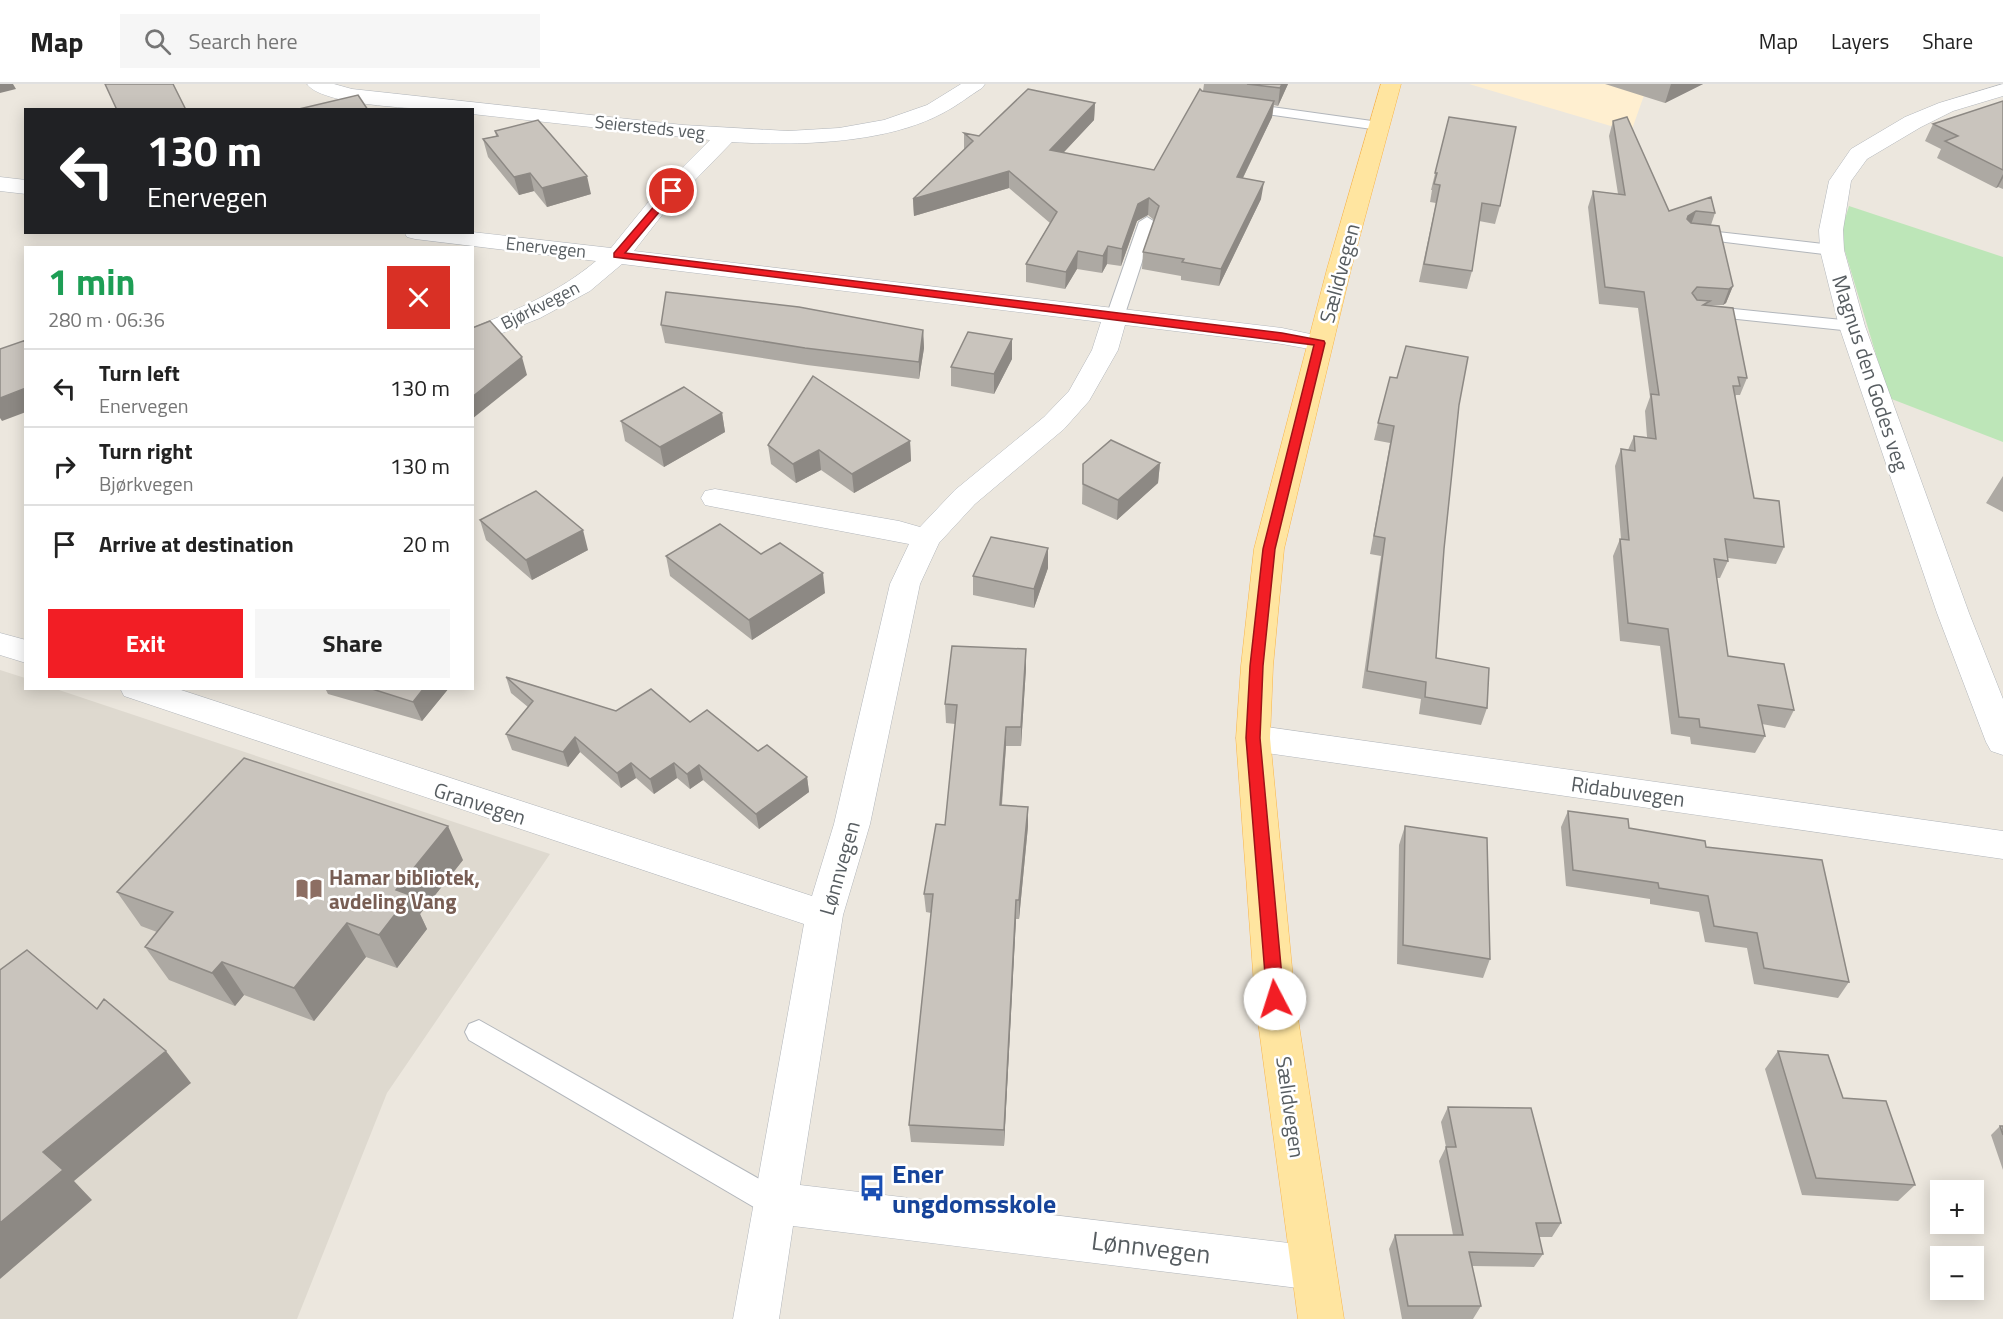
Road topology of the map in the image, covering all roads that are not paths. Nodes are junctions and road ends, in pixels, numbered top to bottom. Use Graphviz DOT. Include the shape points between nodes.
graph roads {
  1 [pos="317,84"];
  2 [pos="975,84"];
  3 [pos="1391,84"];
  4 [pos="2003,89"];
  5 [pos="1228,105"];
  6 [pos="474,108"];
  7 [pos="474,108"];
  8 [pos="1379,126"];
  9 [pos="727,135"];
  10 [pos="0,184"];
  11 [pos="24,187"];
  12 [pos="1147,222"];
  13 [pos="433,234"];
  14 [pos="1692,234"];
  15 [pos="1832,250"];
  16 [pos="618,255"];
  17 [pos="1697,310"];
  18 [pos="1115,317"];
  19 [pos="1852,326"];
  20 [pos="474,336"];
  21 [pos="1320,343"];
  22 [pos="715,498"];
  23 [pos="926,539"];
  24 [pos="142,690"];
  25 [pos="1253,738"];
  26 [pos="2003,742"];
  27 [pos="2003,845"];
  28 [pos="824,915"];
  29 [pos="479,1032"];
  30 [pos="774,1203"];
  31 [pos="1314,1268"];
  32 [pos="756,1319"];
  33 [pos="1321,1319"];
  1 -- 7 [label="street, Seiersteds veg" via="352,95"];
  2 -- 9 [label="street, Seiersteds veg" via="939,108 887,126 821,136"];
  3 -- 8 [label="main road, Sælidvegen"];
  4 -- 15 [label="street, Magnus den Godes veg" via="1913,122 1859,154 1840,181 1831,230"];
  5 -- 8 [label="lane"];
  6 -- 9 [label="street, Seiersteds veg"];
  8 -- 21 [label="main road, Sælidvegen"];
  9 -- 16 [label="street, Bjørkvegen" via="658,205"];
  10 -- 11 [label="street"];
  12 -- 18 [label="lane"];
  13 -- 16 [label="street, Enervegen"];
  14 -- 15 [label="lane"];
  15 -- 19 [label="street, Magnus den Godes veg"];
  16 -- 18 [label="street, Enervegen"];
  16 -- 20 [label="street, Bjørkvegen" via="581,286 531,313"];
  17 -- 19 [label="lane"];
  18 -- 21 [label="street, Enervegen"];
  18 -- 23 [label="street, Lønnvegen" via="1105,350 1080,395 1054,423 965,497"];
  19 -- 26 [label="street, Magnus den Godes veg" via="1953,614"];
  21 -- 25 [label="main road, Sælidvegen" via="1269,549"];
  22 -- 23 [label="street"];
  23 -- 28 [label="street, Lønnvegen" via="905,584 852,824"];
  24 -- 28 [label="street, Granvegen"];
  25 -- 27 [label="street, Ridabuvegen"];
  25 -- 31 [label="main road, Sælidvegen" via="1275,999"];
  28 -- 30 [label="street, Lønnvegen"];
  29 -- 30 [label="lane"];
  30 -- 31 [label="street, Lønnvegen"];
  30 -- 32 [label="street, Lønnvegen"];
  31 -- 33 [label="main road, Sælidvegen"];
}
